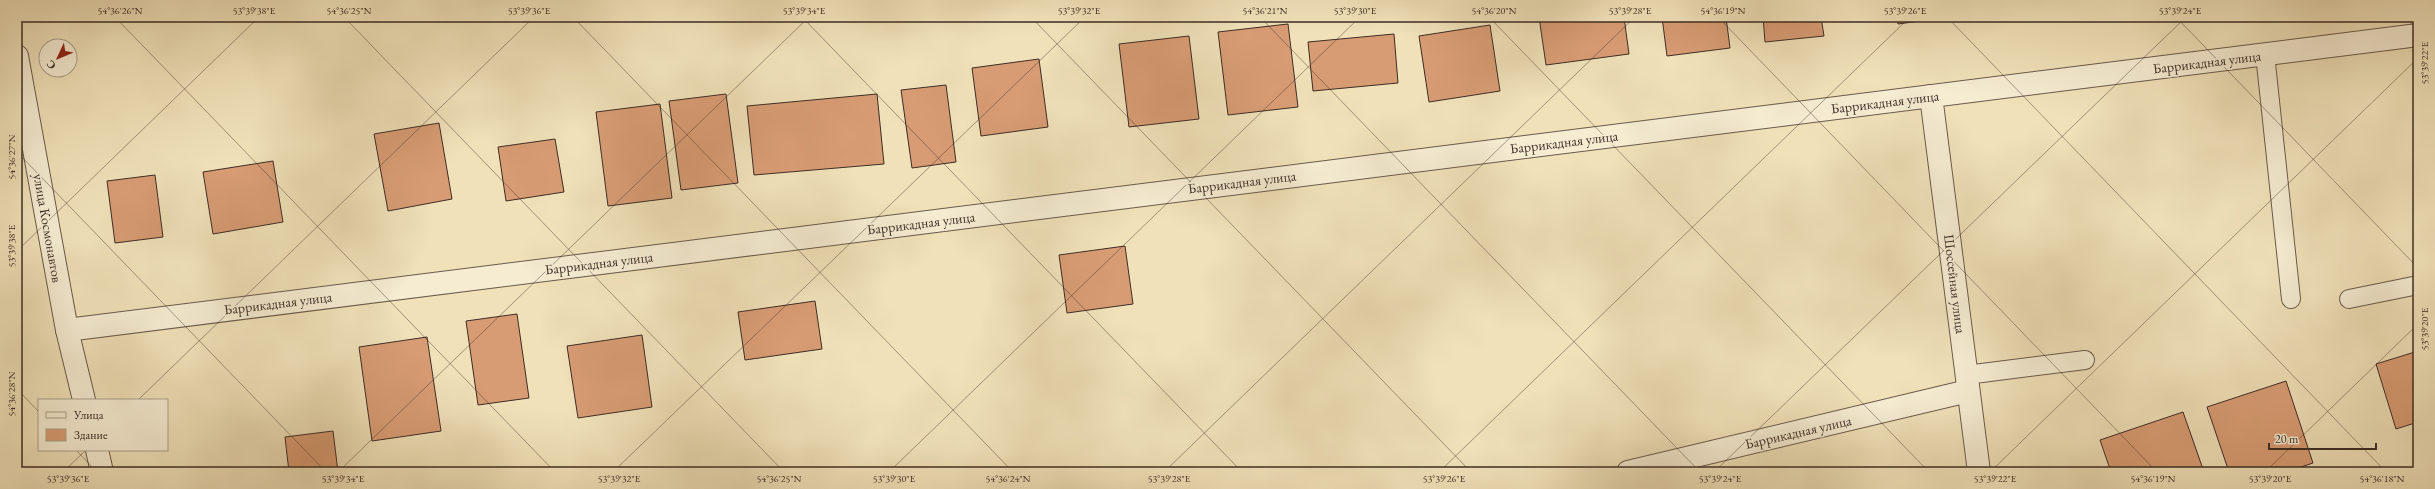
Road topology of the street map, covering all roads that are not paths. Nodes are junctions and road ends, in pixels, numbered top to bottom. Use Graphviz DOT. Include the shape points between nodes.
graph roads {
  1 [pos="2418,35"];
  2 [pos="2265,54"];
  3 [pos="17,56"];
  4 [pos="1931,96"];
  5 [pos="2418,285"];
  6 [pos="2291,299"];
  7 [pos="2349,299"];
  8 [pos="67,330"];
  9 [pos="2085,360"];
  10 [pos="1967,383"];
  11 [pos="84,399"];
  12 [pos="97,451"];
  13 [pos="102,472"];
  14 [pos="1628,472"];
  15 [pos="1980,472"];
  1 -- 2 [label="street, Баррикадная улица"];
  2 -- 4 [label="street, Баррикадная улица"];
  2 -- 6 [label="lane"];
  3 -- 8 [label="street, улица Космонавтов"];
  4 -- 8 [label="street, Баррикадная улица"];
  4 -- 10 [label="street, Шоссейная улица"];
  5 -- 7 [label="lane"];
  8 -- 11 [label="street, улица Космонавтов"];
  9 -- 10 [label="lane"];
  10 -- 14 [label="street, Баррикадная улица"];
  10 -- 15 [label="street, Шоссейная улица"];
  12 -- 13 [label="street"];
}
